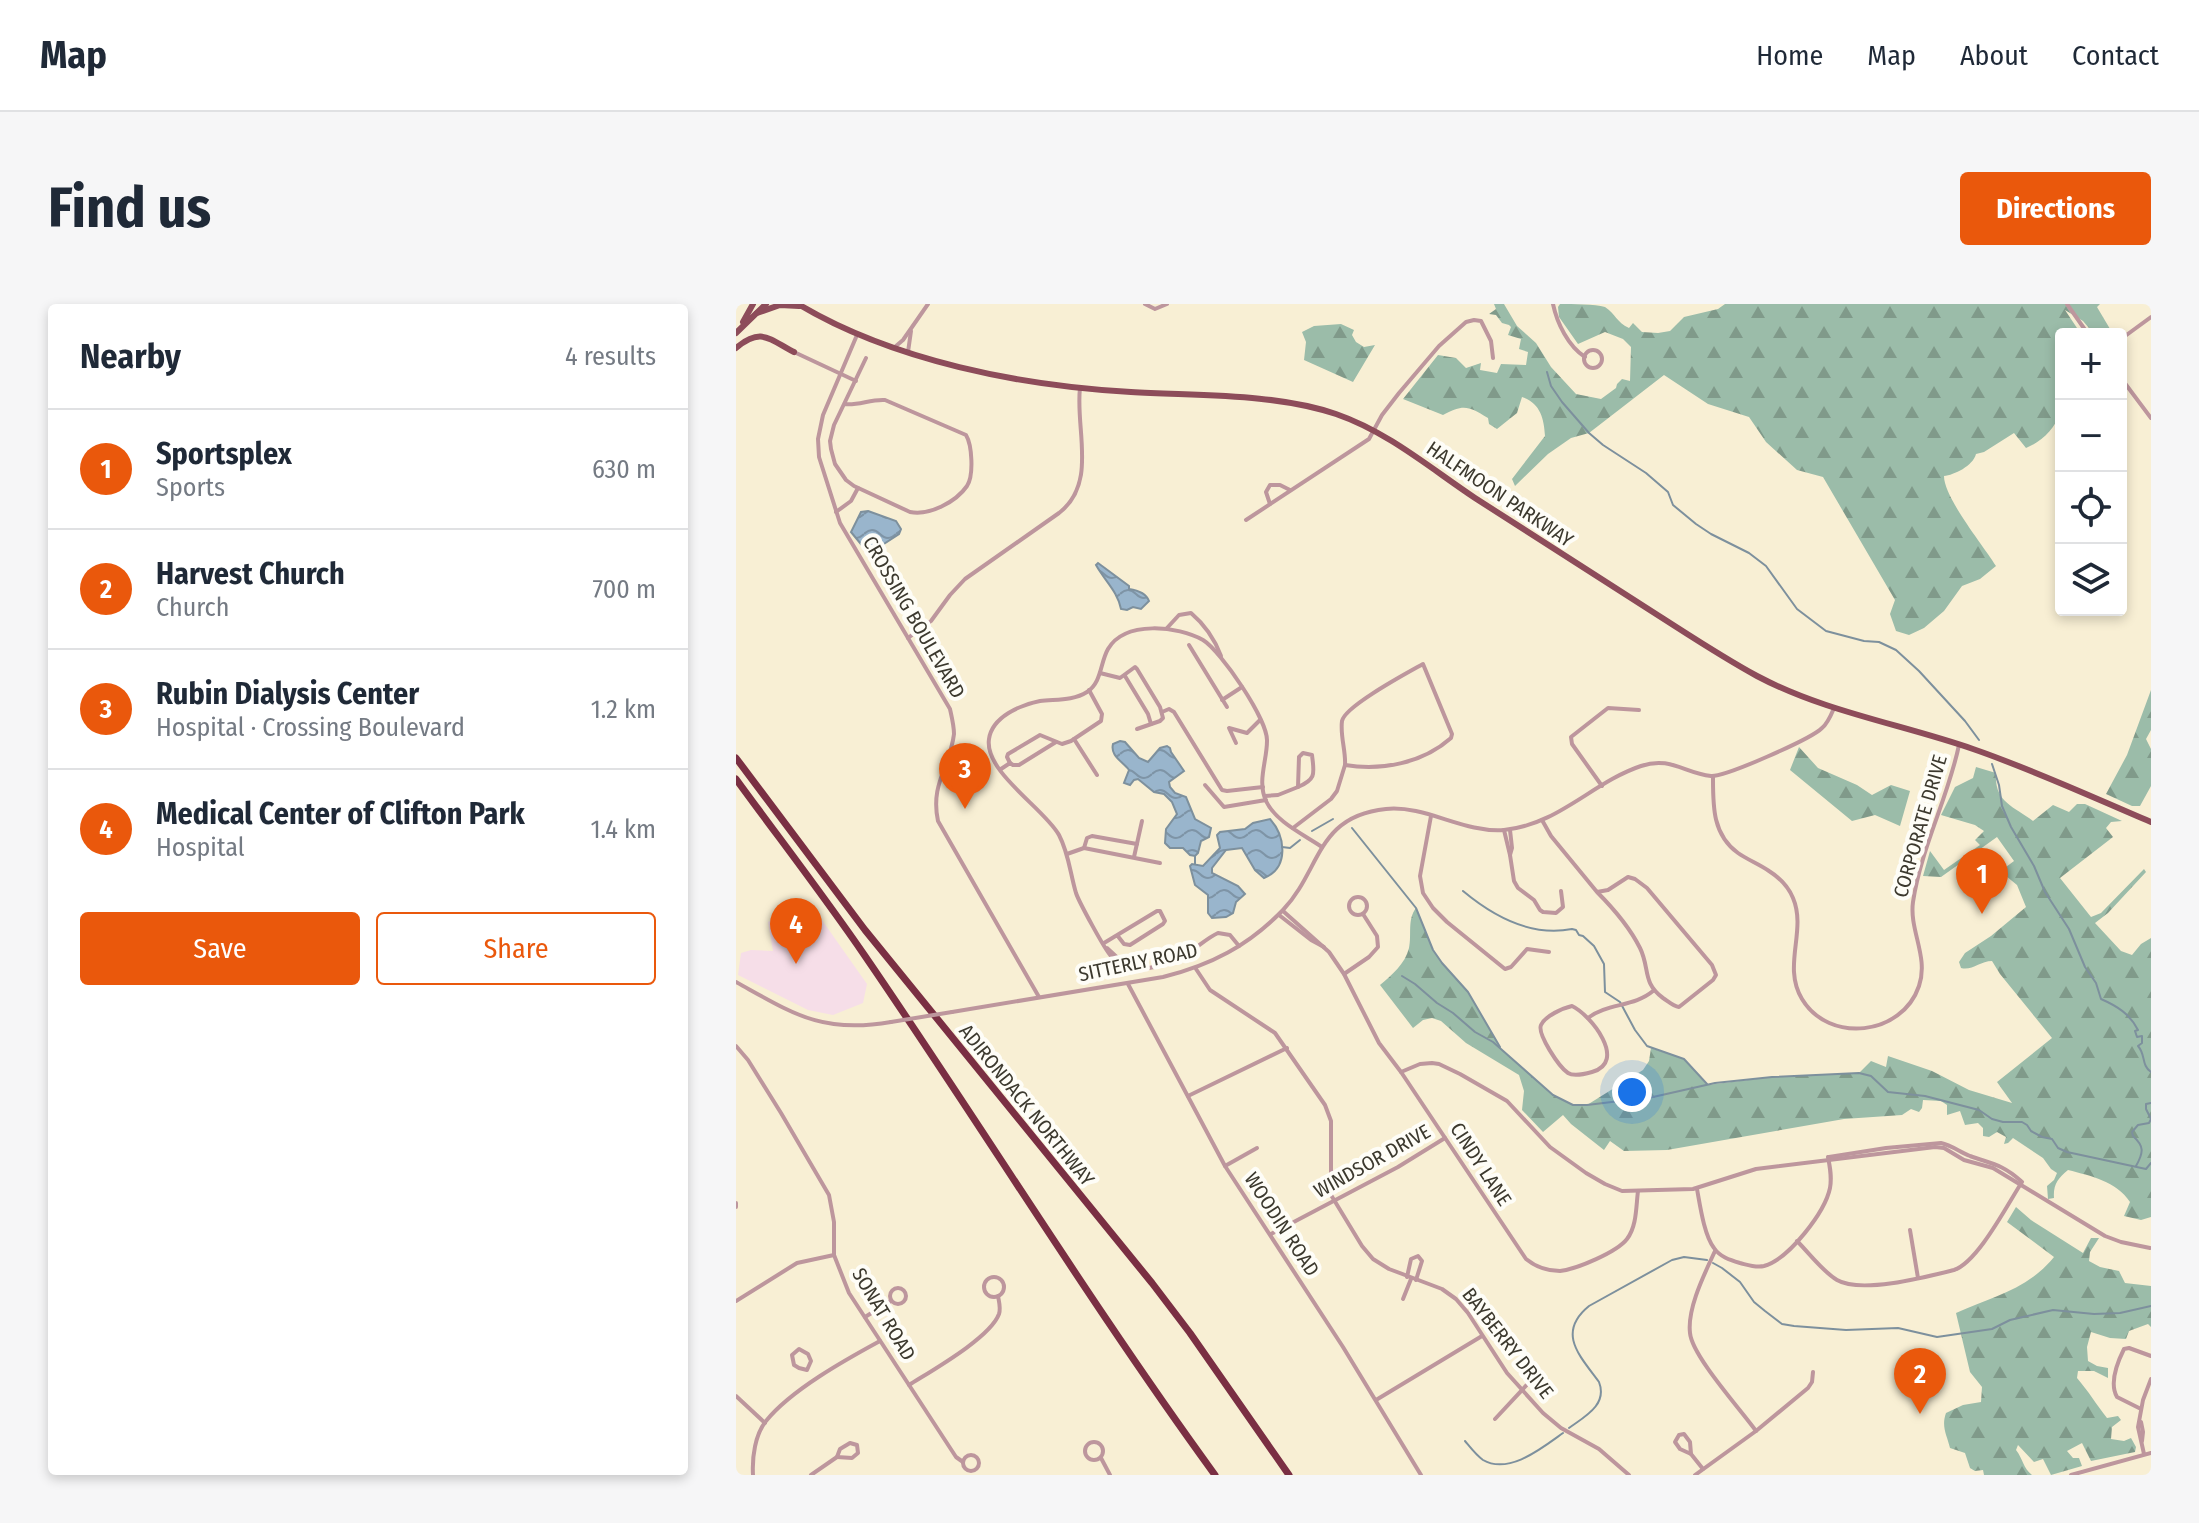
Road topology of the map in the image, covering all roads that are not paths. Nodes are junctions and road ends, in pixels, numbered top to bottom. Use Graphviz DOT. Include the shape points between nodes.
graph roads {
  1 [pos="753,304"];
  2 [pos="766,304"];
  3 [pos="928,304"];
  4 [pos="1145,304"];
  5 [pos="1167,304"];
  6 [pos="1553,304"];
  7 [pos="2067,304"];
  8 [pos="800,306"];
  9 [pos="757,313"];
  10 [pos="2151,317"];
  11 [pos="911,328"];
  12 [pos="2084,328"];
  13 [pos="737,333"];
  14 [pos="858,333"];
  15 [pos="2127,335"];
  16 [pos="736,348"];
  17 [pos="894,348"];
  18 [pos="794,352"];
  19 [pos="908,352"];
  20 [pos="1585,357"];
  21 [pos="866,358"];
  22 [pos="1493,358"];
  23 [pos="840,374"];
  24 [pos="856,381"];
  25 [pos="2127,386"];
  26 [pos="1080,388"];
  27 [pos="844,404"];
  28 [pos="2151,418"];
  29 [pos="1374,431"];
  30 [pos="858,488"];
  31 [pos="1291,490"];
  32 [pos="1270,504"];
  33 [pos="836,512"];
  34 [pos="1246,520"];
  35 [pos="1165,630"];
  36 [pos="908,638"];
  37 [pos="1189,645"];
  38 [pos="1221,657"];
  39 [pos="1100,673"];
  40 [pos="1125,676"];
  41 [pos="1242,687"];
  42 [pos="1089,690"];
  43 [pos="1222,700"];
  44 [pos="1227,707"];
  45 [pos="1834,708"];
  46 [pos="1639,710"];
  47 [pos="1162,712"];
  48 [pos="1260,720"];
  49 [pos="1151,724"];
  50 [pos="1137,729"];
  51 [pos="1074,739"];
  52 [pos="1056,742"];
  53 [pos="1236,743"];
  54 [pos="1959,745"];
  55 [pos="736,758"];
  56 [pos="1010,763"];
  57 [pos="1345,765"];
  58 [pos="1001,769"];
  59 [pos="1097,775"];
  60 [pos="1713,776"];
  61 [pos="736,779"];
  62 [pos="1205,785"];
  63 [pos="1602,786"];
  64 [pos="1263,787"];
  65 [pos="1298,787"];
  66 [pos="1265,798"];
  67 [pos="1431,816"];
  68 [pos="1542,820"];
  69 [pos="1142,821"];
  70 [pos="2151,822"];
  71 [pos="1293,828"];
  72 [pos="1507,829"];
  73 [pos="1137,844"];
  74 [pos="1322,847"];
  75 [pos="1084,848"];
  76 [pos="1067,854"];
  77 [pos="1510,855"];
  78 [pos="1134,857"];
  79 [pos="1160,863"];
  80 [pos="1561,891"];
  81 [pos="1597,892"];
  82 [pos="1280,912"];
  83 [pos="1363,914"];
  84 [pos="1117,935"];
  85 [pos="1104,945"];
  86 [pos="1239,946"];
  87 [pos="1549,952"];
  88 [pos="1196,969"];
  89 [pos="1344,974"];
  90 [pos="736,982"];
  91 [pos="1128,984"];
  92 [pos="1653,991"];
  93 [pos="1039,997"];
  94 [pos="1588,1018"];
  95 [pos="736,1046"];
  96 [pos="1287,1048"];
  97 [pos="1401,1072"];
  98 [pos="1188,1096"];
  99 [pos="1445,1138"];
  100 [pos="1257,1148"];
  101 [pos="1827,1159"];
  102 [pos="1225,1166"];
  103 [pos="2022,1185"];
  104 [pos="1696,1188"];
  105 [pos="1638,1191"];
  106 [pos="1333,1201"];
  107 [pos="1910,1230"];
  108 [pos="1271,1234"];
  109 [pos="1797,1241"];
  110 [pos="2151,1249"];
  111 [pos="1715,1251"];
  112 [pos="834,1255"];
  113 [pos="1411,1278"];
  114 [pos="1918,1278"];
  115 [pos="998,1296"];
  116 [pos="1403,1299"];
  117 [pos="736,1301"];
  118 [pos="891,1301"];
  119 [pos="865,1317"];
  120 [pos="1482,1336"];
  121 [pos="880,1341"];
  122 [pos="2151,1356"];
  123 [pos="807,1370"];
  124 [pos="1813,1372"];
  125 [pos="1536,1375"];
  126 [pos="2151,1379"];
  127 [pos="815,1380"];
  128 [pos="909,1385"];
  129 [pos="1523,1391"];
  130 [pos="736,1396"];
  131 [pos="1376,1400"];
  132 [pos="2141,1409"];
  133 [pos="1495,1419"];
  134 [pos="765,1423"];
  135 [pos="1756,1431"];
  136 [pos="2151,1453"];
  137 [pos="1691,1454"];
  138 [pos="2144,1454"];
  139 [pos="837,1457"];
  140 [pos="1101,1458"];
  141 [pos="963,1462"];
  142 [pos="1703,1469"];
  143 [pos="753,1475"];
  144 [pos="811,1475"];
  145 [pos="1110,1475"];
  146 [pos="1215,1475"];
  147 [pos="1289,1475"];
  148 [pos="1421,1475"];
  149 [pos="1629,1475"];
  150 [pos="1695,1475"];
  151 [pos="2071,1475"];
  1 -- 13 [label="main road"];
  2 -- 9 [label="main road"];
  3 -- 11 [label="street"];
  4 -- 5 [label="street" via="1155,309"];
  6 -- 20 [label="street" via="1558,323"];
  7 -- 12 [label="street"];
  8 -- 9 [label="main road" via="785,304"];
  8 -- 14 [label="main road, HALFMOON PARKWAY"];
  9 -- 13 [label="main road"];
  10 -- 15 [label="street"];
  11 -- 17 [label="street"];
  11 -- 19 [label="street"];
  14 -- 17 [label="main road, HALFMOON PARKWAY"];
  14 -- 23 [label="street, CROSSING BOULEVARD"];
  16 -- 18 [label="main road" via="760,336"];
  17 -- 19 [label="main road, HALFMOON PARKWAY"];
  18 -- 23 [label="street"];
  19 -- 26 [label="main road, HALFMOON PARKWAY" via="984,373"];
  20 -- 20 [label="street" via="1592,368 1602,362 1596,351"];
  21 -- 24 [label="street"];
  22 -- 29 [label="street" via="1481,321 1466,322 1427,359"];
  23 -- 24 [label="street"];
  23 -- 33 [label="street, CROSSING BOULEVARD" via="817,447"];
  24 -- 27 [label="street"];
  25 -- 28 [label="street"];
  26 -- 29 [label="main road, HALFMOON PARKWAY" via="1285,401"];
  26 -- 36 [label="street" via="1082,474 1072,501 965,579 931,621"];
  27 -- 30 [label="street" via="831,433 831,449 841,475"];
  27 -- 30 [label="street" via="885,400 960,431 970,446 966,487 926,513 910,512"];
  29 -- 31 [label="street" via="1361,446"];
  29 -- 45 [label="main road, HALFMOON PARKWAY" via="1710,649 1759,677"];
  30 -- 33 [label="street"];
  31 -- 32 [label="street"];
  31 -- 32 [label="street" via="1270,485"];
  32 -- 34 [label="street"];
  33 -- 36 [label="street, CROSSING BOULEVARD"];
  35 -- 38 [label="street" via="1195,636"];
  35 -- 38 [label="street" via="1179,615 1191,613"];
  35 -- 39 [label="street" via="1117,639 1107,650"];
  36 -- 93 [label="street, CROSSING BOULEVARD" via="944,697 953,723 936,791 938,821"];
  37 -- 43 [label="street"];
  38 -- 41 [label="street"];
  39 -- 40 [label="street"];
  39 -- 42 [label="street"];
  40 -- 47 [label="street" via="1136,668"];
  40 -- 49 [label="street"];
  41 -- 43 [label="street"];
  41 -- 48 [label="street"];
  42 -- 51 [label="street" via="1102,720"];
  42 -- 58 [label="street" via="1034,703 1003,717 989,740"];
  43 -- 44 [label="street"];
  45 -- 54 [label="main road, HALFMOON PARKWAY"];
  45 -- 60 [label="street" via="1818,731"];
  46 -- 63 [label="street" via="1608,708 1571,737"];
  47 -- 49 [label="street" via="1163,719"];
  47 -- 64 [label="street" via="1174,712 1222,790"];
  48 -- 53 [label="street" via="1245,734 1229,728"];
  48 -- 64 [label="street" via="1267,741"];
  49 -- 50 [label="street"];
  51 -- 52 [label="street"];
  51 -- 59 [label="street"];
  52 -- 56 [label="street" via="1019,765"];
  52 -- 56 [label="street" via="1038,736 1008,754"];
  54 -- 60 [label="street, CORPORATE DRIVE" via="1912,907 1921,949 1919,986 1899,1014 1865,1029 1847,1030 1830,1023 1802,999 1793,966 1793,896 1779,877 1727,845 1715,820"];
  54 -- 70 [label="main road, HALFMOON PARKWAY"];
  55 -- 147 [label="highway, ADIRONDACK NORTHWAY" via="865,930 1162,1296"];
  56 -- 58 [label="street"];
  57 -- 57 [label="street" via="1345,713 1423,664 1451,738 1409,761"];
  57 -- 71 [label="street" via="1331,799"];
  58 -- 76 [label="street" via="1052,824"];
  60 -- 63 [label="street, SITTERLY ROAD" via="1657,762"];
  61 -- 146 [label="highway" via="864,955"];
  62 -- 66 [label="street" via="1224,807"];
  63 -- 68 [label="street, SITTERLY ROAD"];
  64 -- 66 [label="street"];
  65 -- 65 [label="street" via="1299,756 1310,753 1313,777"];
  65 -- 66 [label="street"];
  66 -- 71 [label="street"];
  67 -- 72 [label="street, SITTERLY ROAD"];
  67 -- 74 [label="street, SITTERLY ROAD" via="1400,809 1371,812 1347,822"];
  67 -- 87 [label="street" via="1420,876 1427,901 1504,969 1523,952"];
  68 -- 72 [label="street, SITTERLY ROAD"];
  68 -- 81 [label="street"];
  69 -- 73 [label="street"];
  71 -- 74 [label="street"];
  72 -- 77 [label="street"];
  72 -- 77 [label="street"];
  73 -- 75 [label="street" via="1092,836"];
  73 -- 78 [label="street"];
  74 -- 82 [label="street, SITTERLY ROAD"];
  75 -- 76 [label="street"];
  75 -- 78 [label="street"];
  76 -- 85 [label="street" via="1076,892"];
  77 -- 80 [label="street" via="1516,885 1540,910 1552,914 1561,909"];
  78 -- 79 [label="street"];
  81 -- 92 [label="street" via="1641,950"];
  81 -- 92 [label="street" via="1628,877 1644,884 1715,971 1713,980 1679,1007"];
  82 -- 86 [label="street, SITTERLY ROAD"];
  82 -- 89 [label="street, CINDY LANE" via="1326,948"];
  83 -- 83 [label="street" via="1351,913 1352,898 1365,900"];
  83 -- 89 [label="street" via="1379,939 1378,947"];
  84 -- 84 [label="street" via="1130,945 1163,924 1165,917 1157,911"];
  84 -- 85 [label="street"];
  85 -- 86 [label="street" via="1121,961 1144,969 1178,959 1218,933 1230,935"];
  86 -- 88 [label="street, SITTERLY ROAD"];
  88 -- 91 [label="street, SITTERLY ROAD"];
  88 -- 96 [label="street" via="1210,990 1270,1028"];
  89 -- 97 [label="street, CINDY LANE" via="1373,1032"];
  90 -- 93 [label="street, SITTERLY ROAD, bridge" via="819,1023 856,1027"];
  91 -- 93 [label="street, SITTERLY ROAD"];
  91 -- 98 [label="street, WOODIN ROAD"];
  92 -- 94 [label="street"];
  94 -- 94 [label="street" via="1570,1006 1540,1028 1552,1055 1571,1074 1596,1071 1606,1062 1606,1044"];
  95 -- 112 [label="street, SONAT ROAD" via="829,1195"];
  96 -- 98 [label="street"];
  96 -- 106 [label="street" via="1329,1114"];
  97 -- 99 [label="street, CINDY LANE"];
  97 -- 105 [label="street" via="1426,1063 1452,1070 1507,1101 1550,1147 1586,1173 1615,1189"];
  98 -- 102 [label="street, WOODIN ROAD"];
  99 -- 105 [label="street, CINDY LANE" via="1520,1253 1541,1268 1564,1270 1620,1245 1630,1235"];
  99 -- 106 [label="street, WINDSOR DRIVE"];
  100 -- 102 [label="street"];
  101 -- 103 [label="street" via="1948,1144"];
  101 -- 104 [label="street" via="1743,1172"];
  101 -- 109 [label="street" via="1831,1185 1824,1206"];
  102 -- 108 [label="street, WOODIN ROAD"];
  103 -- 110 [label="street" via="2098,1232"];
  103 -- 114 [label="street" via="1971,1259 1959,1269"];
  104 -- 105 [label="street"];
  104 -- 111 [label="street"];
  106 -- 108 [label="street, WINDSOR DRIVE"];
  106 -- 113 [label="street, BAYBERRY DRIVE" via="1373,1259"];
  107 -- 114 [label="street"];
  108 -- 131 [label="street, WOODIN ROAD"];
  109 -- 111 [label="street" via="1774,1262 1759,1267"];
  109 -- 114 [label="street" via="1846,1284"];
  111 -- 135 [label="street" via="1697,1295 1690,1335"];
  112 -- 117 [label="street" via="797,1263"];
  112 -- 119 [label="street, SONAT ROAD"];
  113 -- 113 [label="street" via="1411,1259 1418,1256 1422,1261"];
  113 -- 116 [label="street"];
  113 -- 120 [label="street, BAYBERRY DRIVE" via="1456,1299"];
  115 -- 115 [label="street" via="985,1291 990,1278 1003,1283"];
  115 -- 128 [label="street" via="995,1322 964,1350"];
  118 -- 119 [label="street"];
  119 -- 121 [label="street, SONAT ROAD"];
  120 -- 129 [label="street, BAYBERRY DRIVE"];
  120 -- 131 [label="street"];
  121 -- 127 [label="street"];
  121 -- 128 [label="street, SONAT ROAD"];
  122 -- 132 [label="street" via="2124,1349 2113,1380 2120,1400"];
  123 -- 123 [label="street" via="794,1365 796,1350 808,1354"];
  123 -- 127 [label="street"];
  124 -- 135 [label="street" via="1808,1388"];
  125 -- 129 [label="street"];
  126 -- 132 [label="street"];
  127 -- 134 [label="street"];
  128 -- 141 [label="street, SONAT ROAD"];
  129 -- 133 [label="street"];
  129 -- 149 [label="street, BAYBERRY DRIVE" via="1561,1428 1599,1449"];
  130 -- 134 [label="street"];
  131 -- 148 [label="street, WOODIN ROAD"];
  132 -- 138 [label="street" via="2138,1433"];
  134 -- 143 [label="street"];
  135 -- 142 [label="street"];
  136 -- 138 [label="street"];
  137 -- 137 [label="street" via="1677,1447 1679,1435 1689,1438"];
  137 -- 142 [label="street"];
  138 -- 151 [label="street"];
  139 -- 139 [label="street" via="842,1446 857,1445 856,1455"];
  139 -- 144 [label="street"];
  140 -- 140 [label="street" via="1088,1458 1087,1445 1102,1445"];
  140 -- 145 [label="street"];
  142 -- 150 [label="street"];
}
